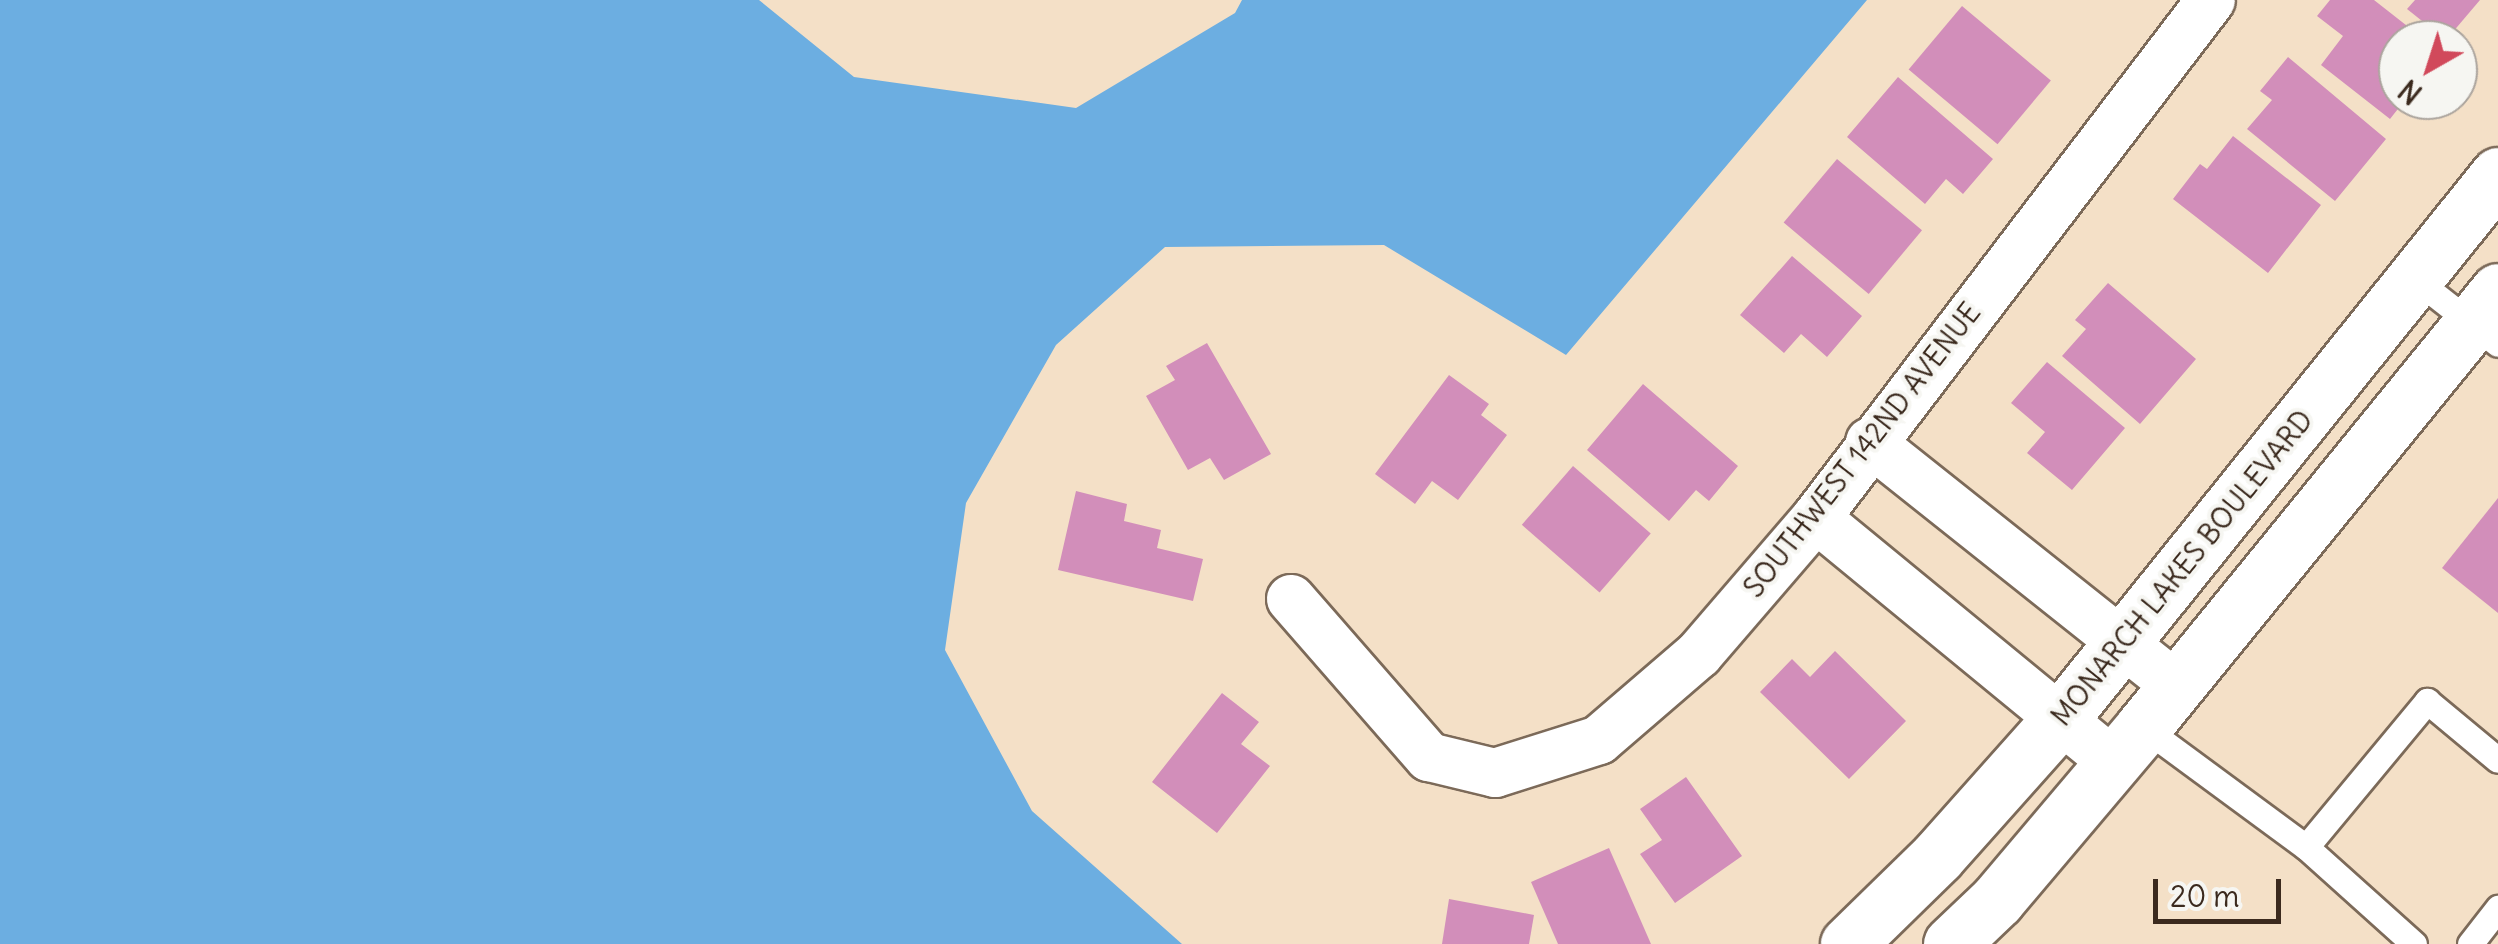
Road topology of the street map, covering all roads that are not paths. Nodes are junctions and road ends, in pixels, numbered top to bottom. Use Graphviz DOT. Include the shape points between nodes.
graph roads {
  1 [pos="2211,0"];
  2 [pos="2498,175"];
  3 [pos="2415,279"];
  4 [pos="2489,320"];
  5 [pos="1870,442"];
  6 [pos="1816,518"];
  7 [pos="1291,599"];
  8 [pos="2124,644"];
  9 [pos="2177,686"];
  10 [pos="2061,718"];
  11 [pos="2128,744"];
  12 [pos="2498,760"];
  13 [pos="2306,847"];
  14 [pos="2498,908"];
  15 [pos="1848,944"];
  16 [pos="1951,944"];
  17 [pos="2414,944"];
  18 [pos="2470,944"];
  1 -- 5 [label="street, SOUTHWEST 142ND AVENUE"];
  2 -- 3 [label="street, MONARCH LAKES BOULEVARD"];
  3 -- 4 [label="lane"];
  3 -- 8 [label="street, MONARCH LAKES BOULEVARD"];
  4 -- 9 [label="street"];
  5 -- 6 [label="street, SOUTHWEST 142ND AVENUE"];
  5 -- 8 [label="street"];
  6 -- 7 [label="street, SOUTHWEST 142ND AVENUE" via="1699,654 1600,740 1495,773 1429,757"];
  6 -- 10 [label="street"];
  8 -- 9 [label="street"];
  8 -- 10 [label="street, MONARCH LAKES BOULEVARD"];
  9 -- 11 [label="street"];
  10 -- 11 [label="street"];
  10 -- 15 [label="street, MONARCH LAKES BOULEVARD"];
  11 -- 13 [label="lane"];
  11 -- 16 [label="street"];
  12 -- 13 [label="lane" via="2427,701"];
  13 -- 17 [label="lane"];
  14 -- 18 [label="lane"];
}
